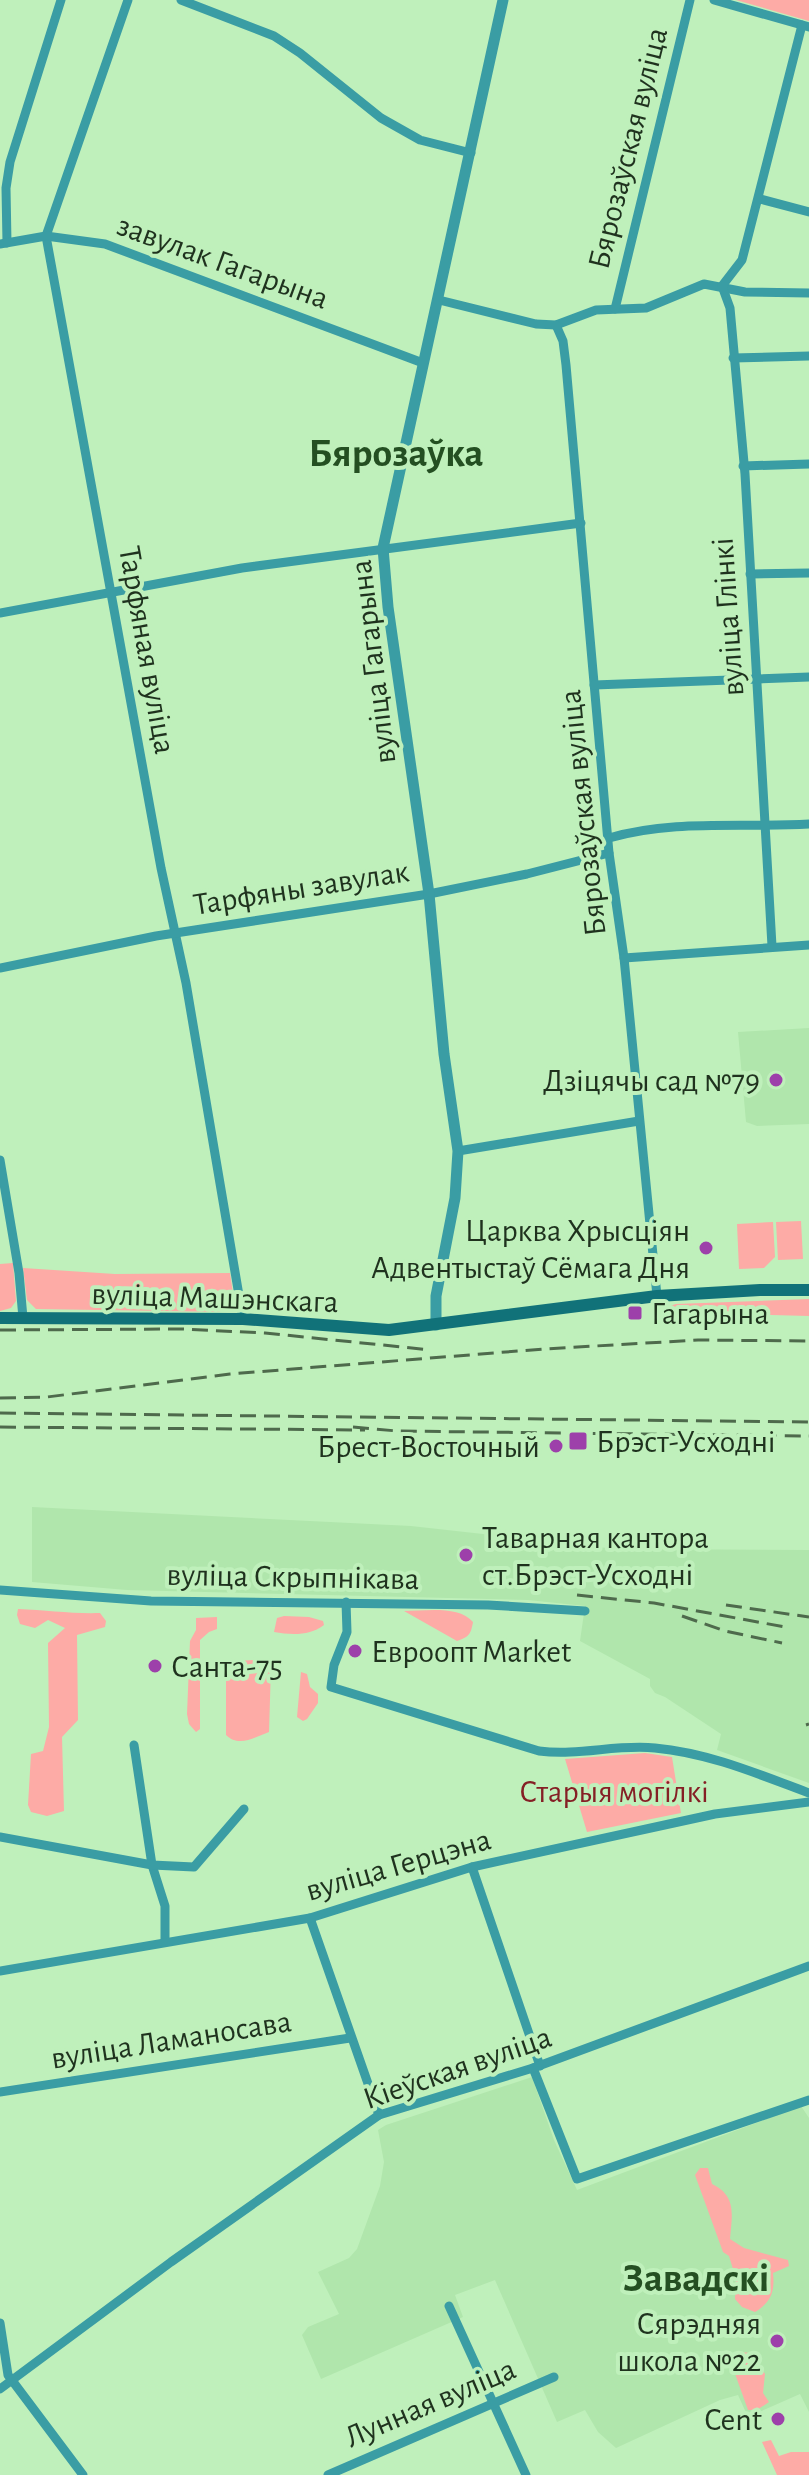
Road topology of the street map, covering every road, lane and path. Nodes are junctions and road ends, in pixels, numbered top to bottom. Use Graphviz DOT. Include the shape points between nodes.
graph roads {
  1 [pos="61,0"];
  2 [pos="128,0"];
  3 [pos="181,0"];
  4 [pos="503,0"];
  5 [pos="690,0"];
  6 [pos="714,0"];
  7 [pos="806,26"];
  8 [pos="471,153"];
  9 [pos="760,199"];
  10 [pos="809,212"];
  11 [pos="46,236"];
  12 [pos="4,244"];
  13 [pos="722,286"];
  14 [pos="809,293"];
  15 [pos="439,300"];
  16 [pos="615,309"];
  17 [pos="556,325"];
  18 [pos="809,356"];
  19 [pos="733,358"];
  20 [pos="423,363"];
  21 [pos="809,464"];
  22 [pos="743,466"];
  23 [pos="581,523"];
  24 [pos="383,548"];
  25 [pos="809,573"];
  26 [pos="750,574"];
  27 [pos="111,591"];
  28 [pos="0,613"];
  29 [pos="809,677"];
  30 [pos="757,678"];
  31 [pos="594,685"];
  32 [pos="809,824"];
  33 [pos="767,826"];
  34 [pos="609,838"];
  35 [pos="609,853"];
  36 [pos="429,894"];
  37 [pos="176,933"];
  38 [pos="809,945"];
  39 [pos="772,946"];
  40 [pos="624,958"];
  41 [pos="0,968"];
  42 [pos="639,1121"];
  43 [pos="458,1151"];
  44 [pos="0,1160"];
  45 [pos="809,1290"];
  46 [pos="657,1296"];
  47 [pos="0,1318"];
  48 [pos="23,1318"];
  49 [pos="243,1319"];
  50 [pos="436,1325"];
  51 [pos="0,1590"];
  52 [pos="346,1602"];
  53 [pos="585,1611"];
  54 [pos="134,1745"];
  55 [pos="809,1793"];
  56 [pos="809,1802"];
  57 [pos="244,1809"];
  58 [pos="0,1837"];
  59 [pos="152,1865"];
  60 [pos="472,1867"];
  61 [pos="310,1918"];
  62 [pos="165,1941"];
  63 [pos="809,1966"];
  64 [pos="0,1971"];
  65 [pos="350,2038"];
  66 [pos="537,2067"];
  67 [pos="0,2092"];
  68 [pos="809,2100"];
  69 [pos="379,2115"];
  70 [pos="449,2306"];
  71 [pos="0,2323"];
  72 [pos="554,2377"];
  73 [pos="12,2381"];
  74 [pos="0,2389"];
  75 [pos="495,2404"];
  76 [pos="83,2475"];
  77 [pos="328,2475"];
  78 [pos="526,2475"];
  1 -- 12 [label="street" via="10,162"];
  2 -- 11 [label="street, Тарфяная вуліца"];
  3 -- 8 [label="street" via="274,36 381,118 420,140"];
  4 -- 8 [label="street, вуліца Гагарына"];
  5 -- 16 [label="street, Бярозаўская вуліца"];
  6 -- 7 [label="street"];
  7 -- 9 [label="street"];
  8 -- 15 [label="street, вуліца Гагарына"];
  9 -- 10 [label="street"];
  9 -- 13 [label="street" via="742,260"];
  11 -- 12 [label="street, завулак Гагарына"];
  11 -- 20 [label="street, завулак Гагарына" via="105,244"];
  11 -- 27 [label="street, Тарфяная вуліца"];
  13 -- 14 [label="street" via="745,292"];
  13 -- 16 [label="street" via="697,286 646,308"];
  13 -- 19 [label="street, вуліца Глінкі" via="730,308"];
  15 -- 17 [label="street"];
  15 -- 20 [label="street, вуліца Гагарына"];
  16 -- 17 [label="street" via="581,314"];
  17 -- 23 [label="street, Бярозаўская вуліца" via="563,341"];
  18 -- 19 [label="street"];
  19 -- 22 [label="street, вуліца Глінкі"];
  20 -- 24 [label="street, вуліца Гагарына"];
  21 -- 22 [label="street"];
  22 -- 26 [label="street, вуліца Глінкі"];
  23 -- 24 [label="street"];
  23 -- 31 [label="street, Бярозаўская вуліца"];
  24 -- 27 [label="street"];
  24 -- 36 [label="street, вуліца Гагарына"];
  25 -- 26 [label="street"];
  26 -- 30 [label="street, вуліца Глінкі"];
  27 -- 28 [label="street"];
  27 -- 37 [label="street, Тарфяная вуліца"];
  29 -- 30 [label="street"];
  30 -- 31 [label="street"];
  30 -- 33 [label="street, вуліца Глінкі"];
  31 -- 34 [label="street, Бярозаўская вуліца"];
  32 -- 33 [label="street"];
  33 -- 34 [label="street" via="649,829"];
  33 -- 39 [label="street, вуліца Глінкі"];
  34 -- 35 [label="street, Бярозаўская вуліца"];
  35 -- 36 [label="street, Тарфяны завулак"];
  35 -- 40 [label="street, Бярозаўская вуліца"];
  36 -- 37 [label="street, Тарфяны завулак"];
  36 -- 43 [label="street, вуліца Гагарына"];
  37 -- 41 [label="street, Тарфяны завулак"];
  37 -- 49 [label="street, Тарфяная вуліца"];
  38 -- 39 [label="street"];
  39 -- 40 [label="street"];
  40 -- 42 [label="street, Бярозаўская вуліца"];
  42 -- 43 [label="street"];
  42 -- 46 [label="street, Бярозаўская вуліца"];
  43 -- 50 [label="street, вуліца Гагарына"];
  44 -- 48 [label="street"];
  45 -- 46 [label="main road, вуліца Машэнскага"];
  46 -- 50 [label="main road, вуліца Машэнскага"];
  47 -- 48 [label="main road, вуліца Машэнскага"];
  48 -- 49 [label="main road, вуліца Машэнскага"];
  49 -- 50 [label="main road, вуліца Машэнскага" via="389,1330"];
  51 -- 52 [label="street, вуліца Скрыпнікава" via="151,1601"];
  52 -- 53 [label="street, вуліца Скрыпнікава"];
  52 -- 55 [label="street" via="347,1636 331,1687 539,1751 655,1748 718,1759"];
  54 -- 59 [label="street"];
  56 -- 60 [label="street, вуліца Герцэна" via="715,1814"];
  57 -- 59 [label="street" via="194,1867"];
  58 -- 59 [label="street"];
  59 -- 62 [label="street" via="165,1906"];
  60 -- 61 [label="street, вуліца Герцэна"];
  60 -- 66 [label="street"];
  61 -- 62 [label="street, вуліца Герцэна"];
  61 -- 65 [label="street"];
  62 -- 64 [label="street, вуліца Герцэна"];
  63 -- 66 [label="street, Кіеўская вуліца"];
  65 -- 67 [label="street, вуліца Ламаносава"];
  65 -- 69 [label="street"];
  66 -- 68 [label="street" via="577,2179"];
  66 -- 69 [label="street, Кіеўская вуліца"];
  69 -- 73 [label="street, Кіеўская вуліца"];
  70 -- 75 [label="street"];
  71 -- 73 [label="street"];
  72 -- 75 [label="street, Лунная вуліца"];
  73 -- 74 [label="street, Кіеўская вуліца"];
  73 -- 76 [label="street"];
  75 -- 77 [label="street, Лунная вуліца"];
  75 -- 78 [label="street"];
}
